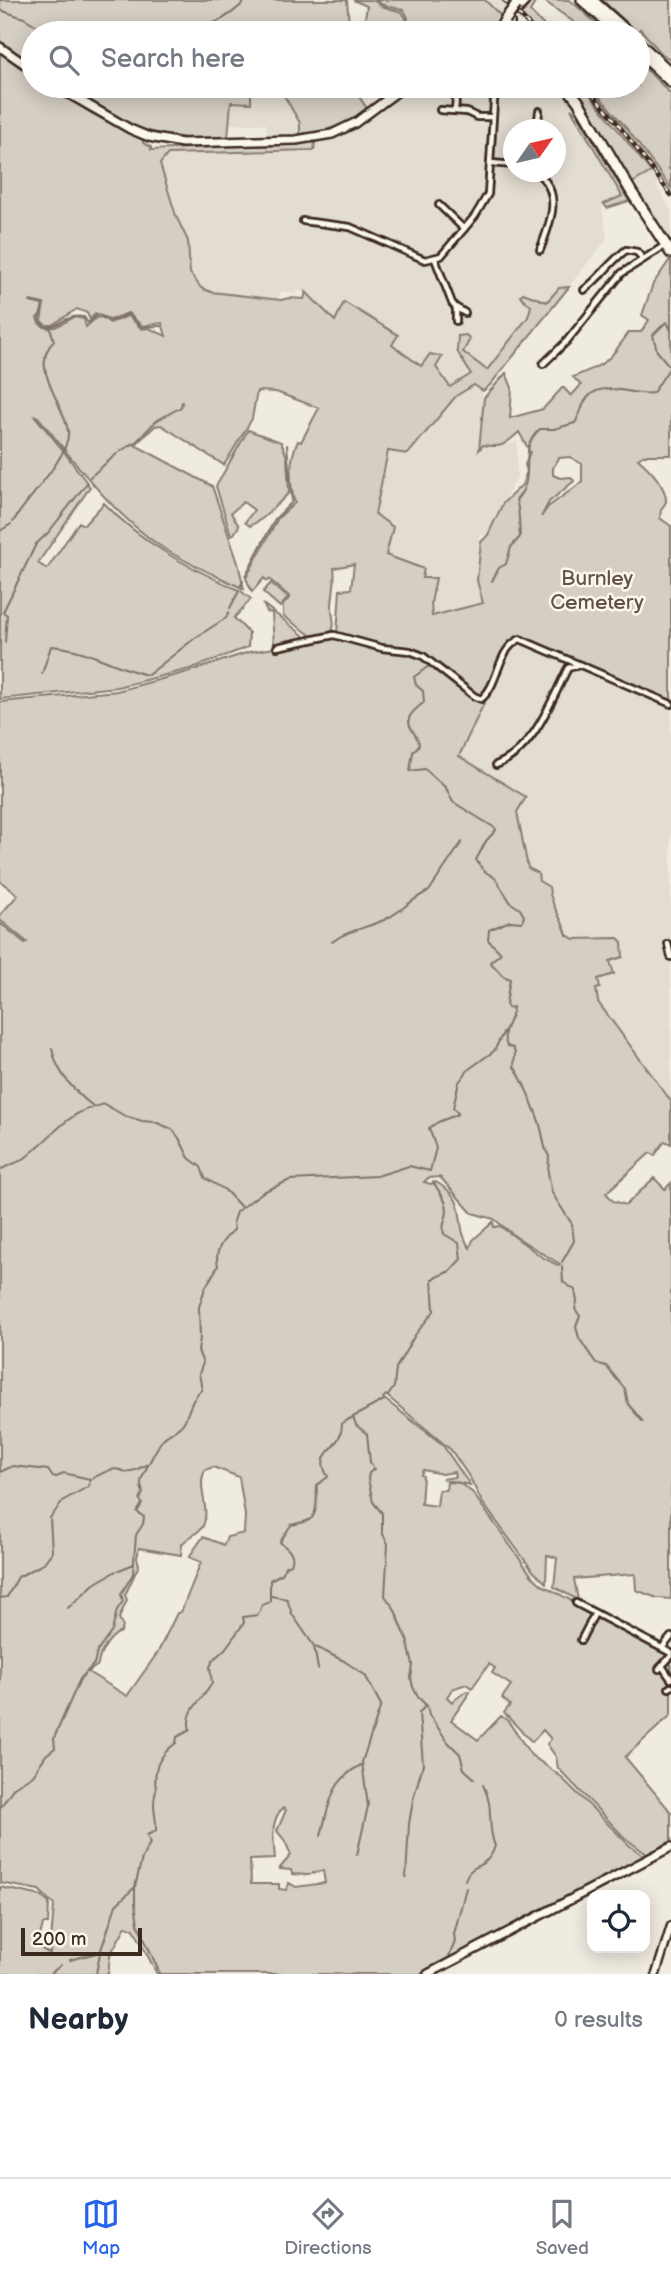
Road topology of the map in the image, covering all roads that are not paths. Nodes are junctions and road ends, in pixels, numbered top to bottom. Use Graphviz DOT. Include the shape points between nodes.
graph roads {
  1 [pos="582,0"];
  2 [pos="592,0"];
  3 [pos="520,3"];
  4 [pos="507,21"];
  5 [pos="606,21"];
  6 [pos="616,21"];
  7 [pos="0,47"];
  8 [pos="650,53"];
  9 [pos="21,62"];
  10 [pos="650,62"];
  11 [pos="671,73"];
  12 [pos="671,82"];
  13 [pos="75,98"];
  14 [pos="389,98"];
  15 [pos="456,98"];
  16 [pos="494,98"];
  17 [pos="576,98"];
  18 [pos="440,110"];
  19 [pos="455,111"];
  20 [pos="539,111"];
  21 [pos="492,117"];
  22 [pos="538,119"];
  23 [pos="491,163"];
  24 [pos="503,164"];
  25 [pos="545,182"];
  26 [pos="439,205"];
  27 [pos="303,221"];
  28 [pos="464,229"];
  29 [pos="668,249"];
  30 [pos="540,250"];
  31 [pos="643,258"];
  32 [pos="435,259"];
  33 [pos="584,290"];
  34 [pos="456,308"];
  35 [pos="465,313"];
  36 [pos="456,321"];
  37 [pos="544,364"];
  38 [pos="277,648"];
  39 [pos="581,665"];
  40 [pos="671,704"];
  41 [pos="496,765"];
  42 [pos="668,944"];
  43 [pos="671,957"];
  44 [pos="576,1603"];
  45 [pos="595,1613"];
  46 [pos="671,1636"];
  47 [pos="581,1640"];
  48 [pos="662,1648"];
  49 [pos="671,1654"];
  50 [pos="671,1679"];
  51 [pos="671,1847"];
  52 [pos="671,1926"];
  53 [pos="428,1974"];
  54 [pos="656,1974"];
  1 -- 5 [label="highway"];
  2 -- 6 [label="highway"];
  3 -- 4 [label="highway, bridge"];
  7 -- 9 [label="main road"];
  8 -- 11 [label="highway"];
  10 -- 12 [label="highway"];
  13 -- 14 [label="main road" via="130,130 182,143 327,136 355,123"];
  15 -- 19 [label="street"];
  16 -- 21 [label="street"];
  17 -- 29 [label="highway"];
  18 -- 19 [label="street"];
  19 -- 21 [label="street"];
  20 -- 22 [label="street"];
  21 -- 23 [label="street"];
  23 -- 24 [label="street"];
  23 -- 28 [label="street" via="488,194"];
  25 -- 30 [label="street" via="551,188 552,220"];
  26 -- 28 [label="street"];
  27 -- 32 [label="street" via="350,228 425,260"];
  28 -- 32 [label="street"];
  29 -- 31 [label="street"];
  31 -- 33 [label="street" via="626,250"];
  31 -- 37 [label="street" via="622,273"];
  32 -- 34 [label="street"];
  34 -- 35 [label="street"];
  34 -- 36 [label="street"];
  38 -- 39 [label="street" via="334,635 410,651 481,699 507,650 520,639"];
  39 -- 40 [label="street"];
  39 -- 41 [label="street" via="568,668 520,750"];
  42 -- 43 [label="street"];
  44 -- 45 [label="street"];
  45 -- 47 [label="street"];
  45 -- 48 [label="street"];
  46 -- 48 [label="street"];
  48 -- 49 [label="street"];
  49 -- 50 [label="street" via="660,1668"];
  51 -- 53 [label="main road"];
  52 -- 54 [label="street"];
}
